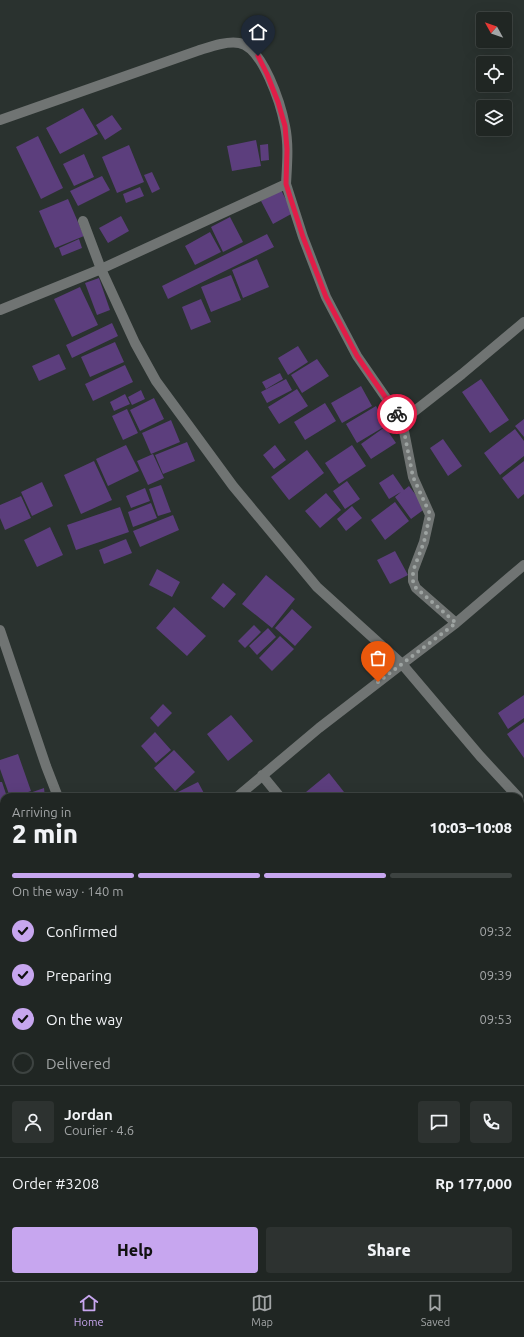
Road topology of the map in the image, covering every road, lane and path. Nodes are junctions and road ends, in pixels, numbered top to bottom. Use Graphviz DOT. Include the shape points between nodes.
graph roads {
  1 [pos="0,120"];
  2 [pos="286,184"];
  3 [pos="83,221"];
  4 [pos="101,269"];
  5 [pos="0,310"];
  6 [pos="524,322"];
  7 [pos="402,421"];
  8 [pos="524,565"];
  9 [pos="456,623"];
  10 [pos="0,630"];
  11 [pos="402,664"];
  12 [pos="262,775"];
  13 [pos="56,793"];
  14 [pos="242,793"];
  15 [pos="277,793"];
  16 [pos="514,793"];
  1 -- 2 [label="street" via="197,51 223,43 240,43 258,56 278,102 287,141"];
  2 -- 4 [label="street"];
  2 -- 7 [label="street" via="326,297 357,356"];
  3 -- 4 [label="street"];
  4 -- 5 [label="street"];
  4 -- 11 [label="street" via="135,343 156,381 233,486 317,587"];
  6 -- 7 [label="street"];
  7 -- 9 [label="street" via="413,477 430,514 424,542 413,571 413,581 416,588"];
  8 -- 9 [label="street"];
  9 -- 11 [label="street"];
  10 -- 13 [label="street"];
  11 -- 12 [label="street"];
  11 -- 16 [label="street"];
  12 -- 14 [label="street"];
  12 -- 15 [label="street"];
}
